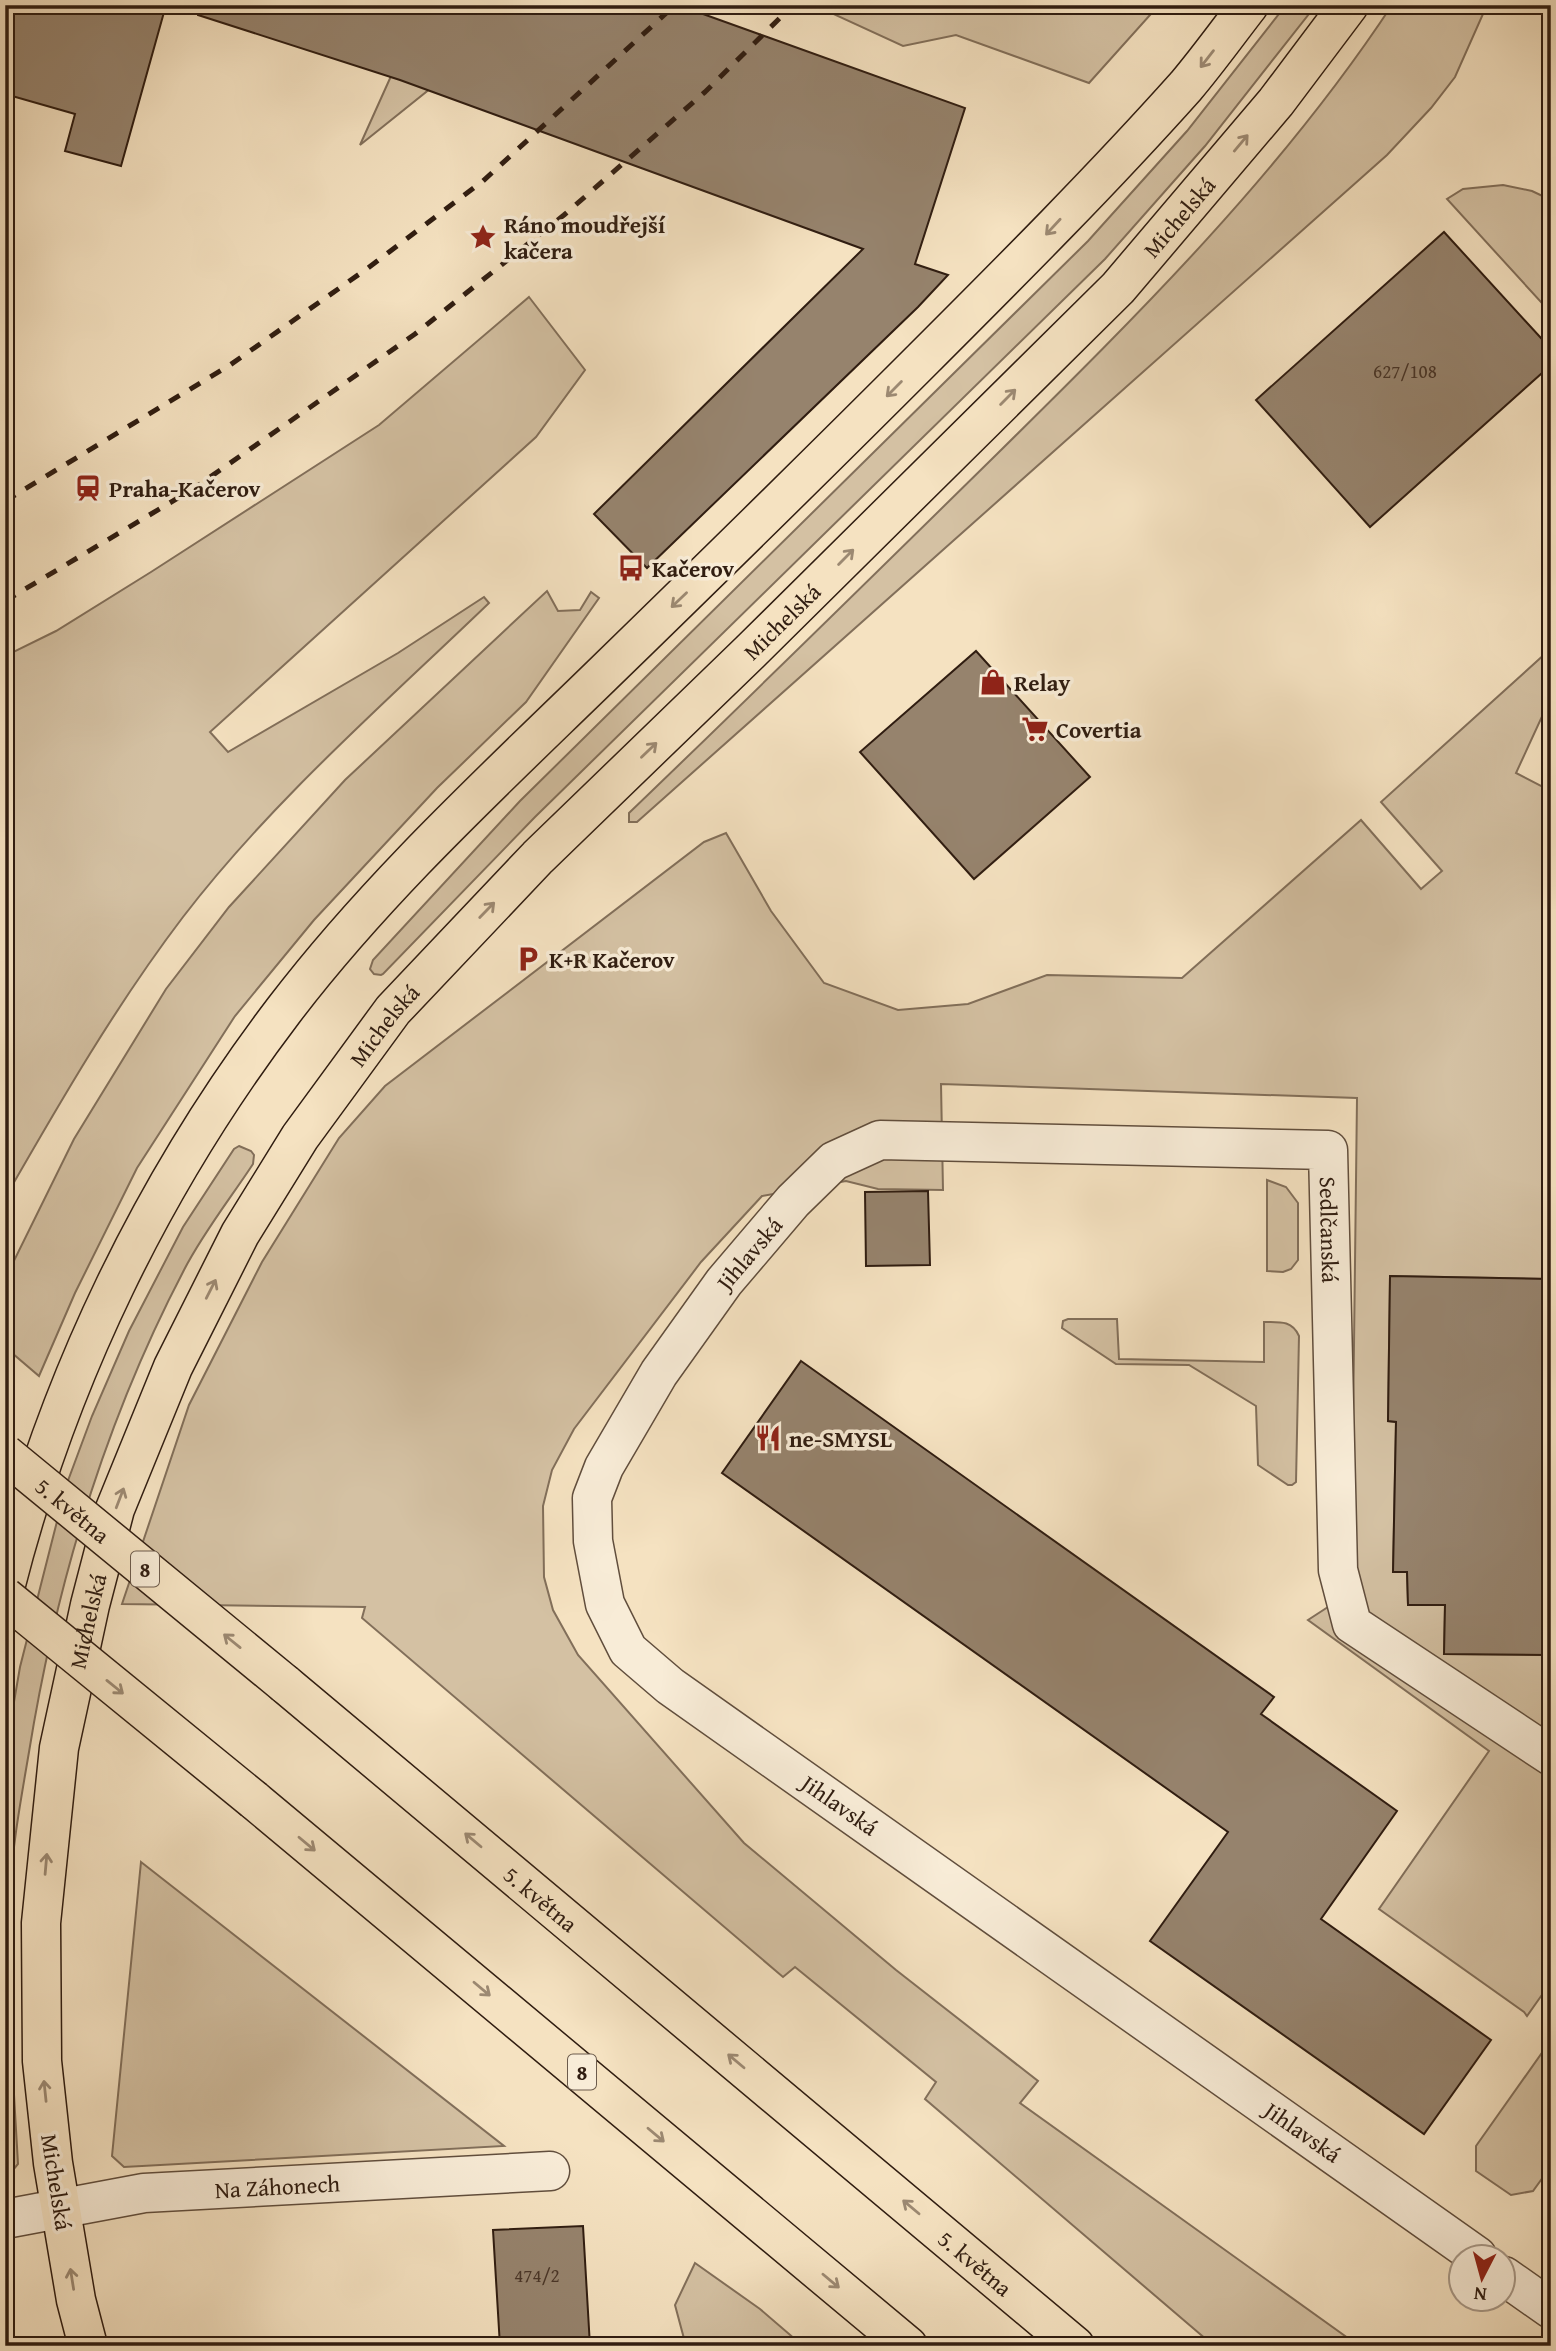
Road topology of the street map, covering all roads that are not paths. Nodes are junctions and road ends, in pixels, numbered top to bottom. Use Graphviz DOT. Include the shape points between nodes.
graph roads {
  1 [pos="1249,5"];
  2 [pos="1349,5"];
  3 [pos="793,1201"];
  4 [pos="5,1454"];
  5 [pos="5,1588"];
  6 [pos="5,1597"];
  7 [pos="1551,1756"];
  8 [pos="550,2171"];
  9 [pos="61,2207"];
  10 [pos="5,2219"];
  11 [pos="1457,2242"];
  12 [pos="1518,2286"];
  13 [pos="1551,2309"];
  14 [pos="88,2346"];
  15 [pos="908,2346"];
  16 [pos="1075,2346"];
  1 -- 5 [label="main road, one-way" via="1187,84 1040,241 406,868 284,1010 180,1163 108,1298 39,1472"];
  9 -- 2 [label="main road, Michelská, one-way" via="42,2062 40,1984 45,1872 58,1748 115,1509 173,1367 247,1222 307,1127 393,1010 538,858 1118,288 1276,102"];
  3 -- 7 [label="street, Sedlčanská" via="834,1161 880,1140 1328,1150 1339,1570 1352,1624"];
  3 -- 11 [label="street, Jihlavská" via="724,1282 659,1373 604,1467 592,1498 593,1541 605,1604 628,1650 670,1686"];
  16 -- 4 [label="main road, 5. května / 8, one-way, bridge"];
  6 -- 15 [label="main road, 8, one-way, bridge"];
  8 -- 9 [label="street, Na Záhonech" via="144,2193"];
  9 -- 10 [label="street, Na Záhonech"];
  14 -- 9 [label="main road, Michelská, one-way"];
  12 -- 13 [label="street"];
}
